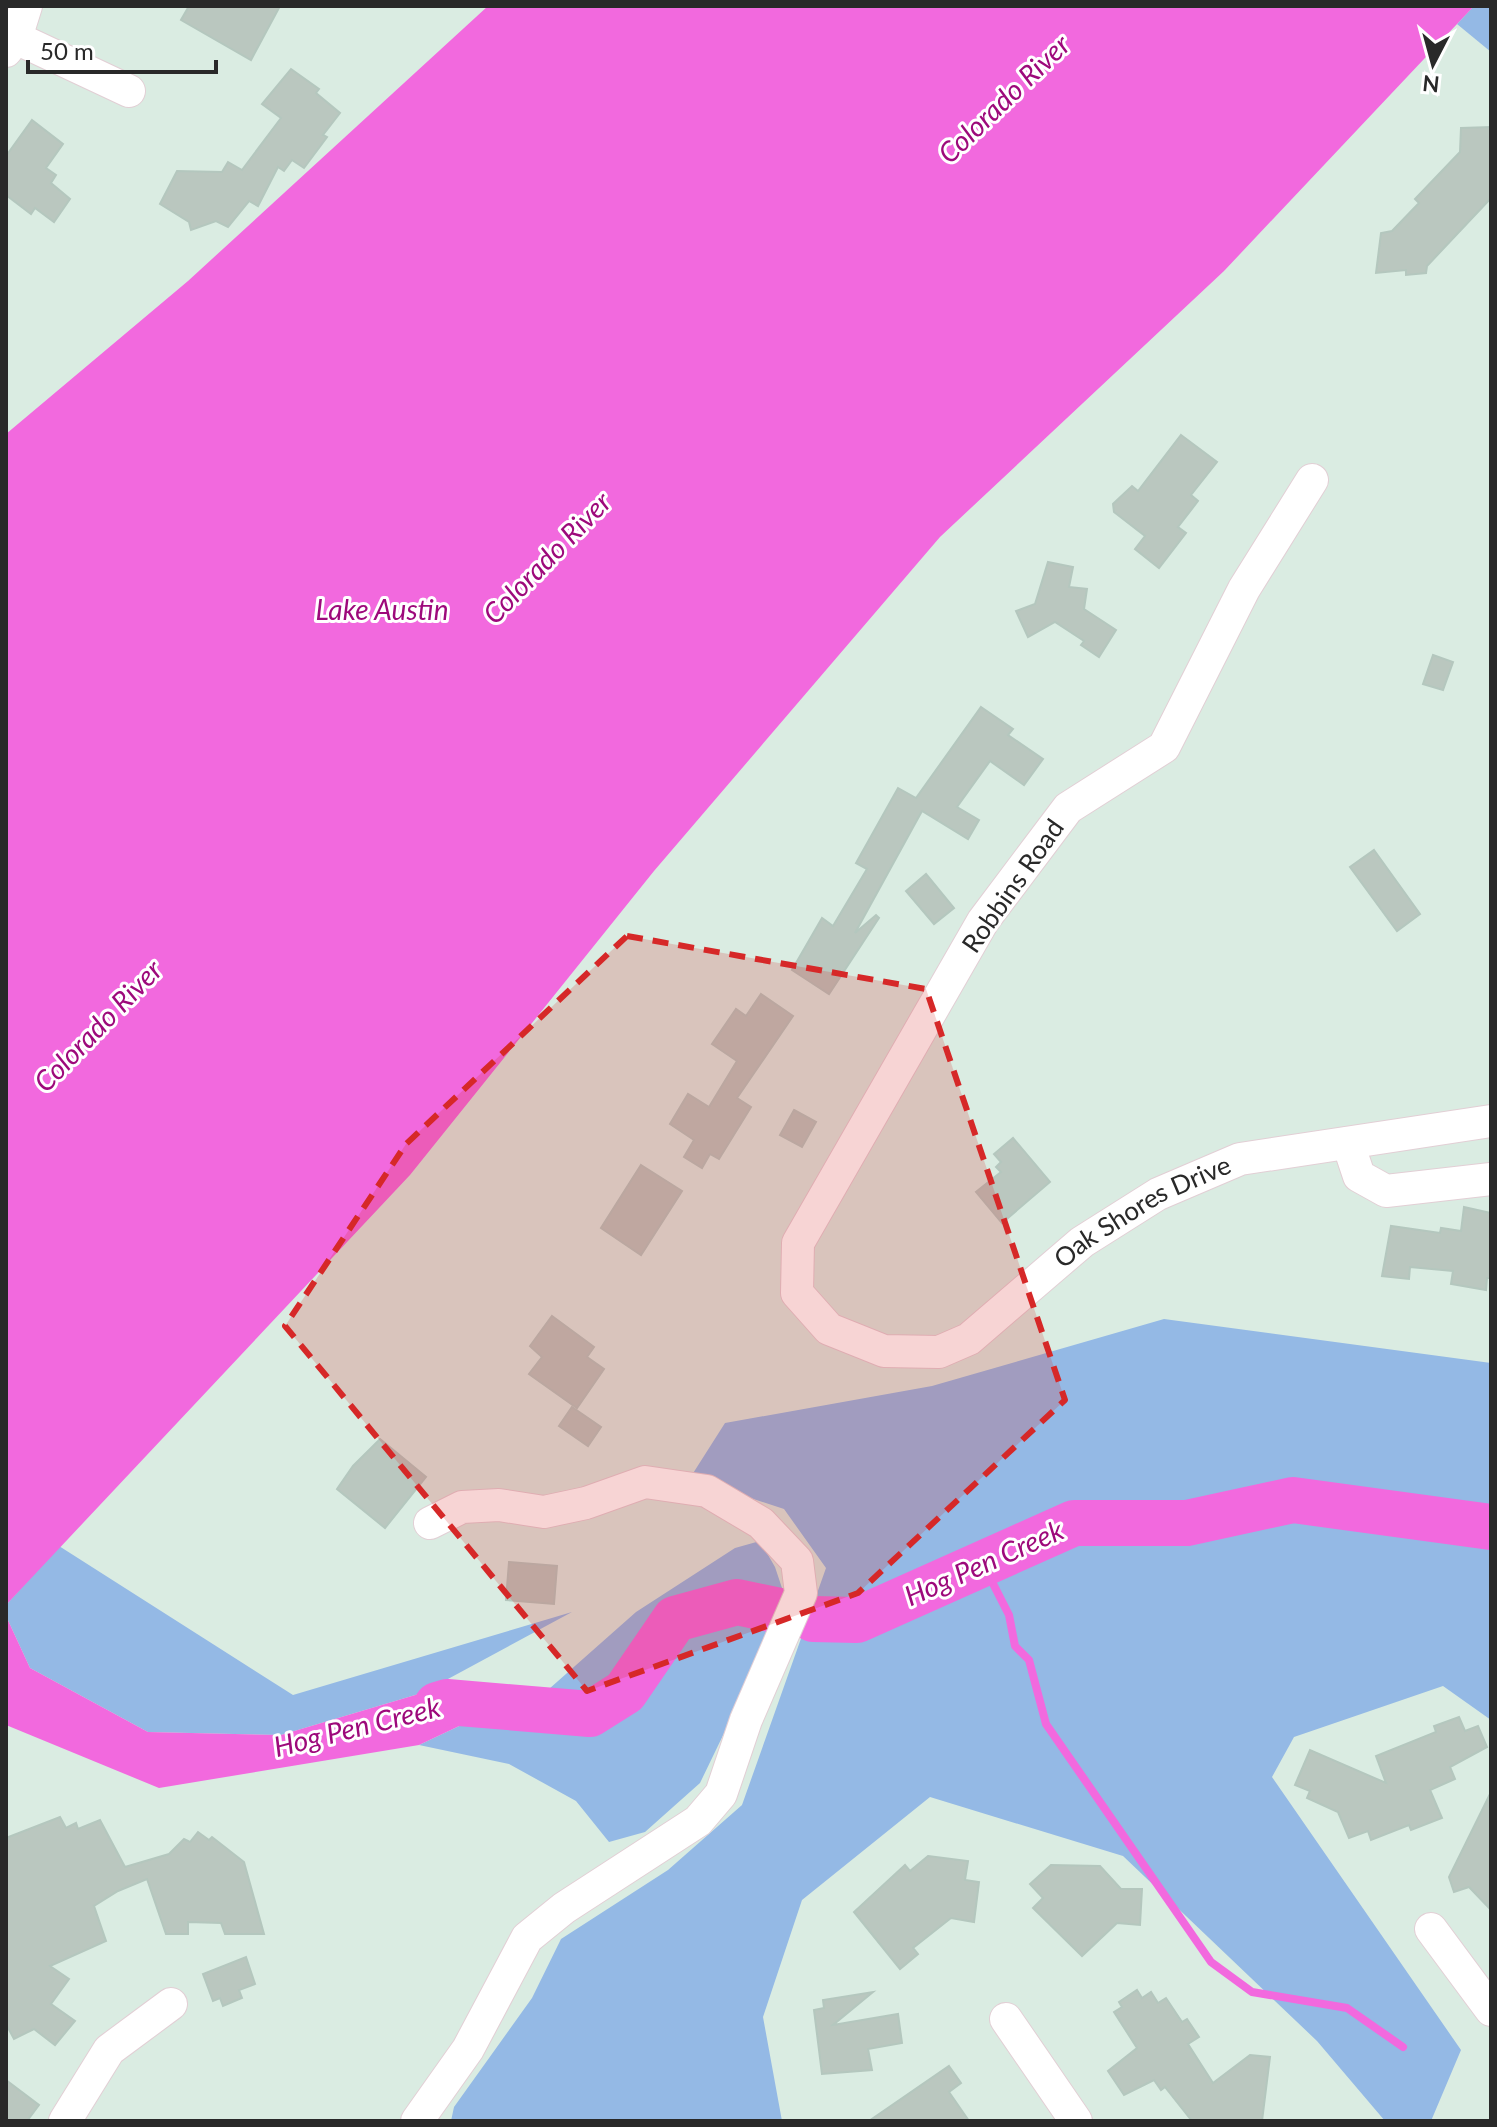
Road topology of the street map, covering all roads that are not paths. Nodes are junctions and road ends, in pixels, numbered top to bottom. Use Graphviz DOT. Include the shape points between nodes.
graph roads {
  1 [pos="26,6"];
  2 [pos="11,45"];
  3 [pos="129,91"];
  4 [pos="1312,480"];
  5 [pos="1491,1121"];
  6 [pos="1348,1143"];
  7 [pos="1491,1179"];
  8 [pos="829,1329"];
  9 [pos="430,1523"];
  10 [pos="1431,1929"];
  11 [pos="171,2004"];
  12 [pos="1491,2010"];
  13 [pos="1006,2019"];
  14 [pos="65,2121"];
  15 [pos="417,2121"];
  16 [pos="1076,2121"];
  1 -- 2 [label="street"];
  2 -- 3 [label="street"];
  4 -- 8 [label="street, Robbins Road" via="1244,589 1164,747 1068,808 983,921 798,1243 797,1293"];
  5 -- 6 [label="street, Oak Shores Drive"];
  6 -- 7 [label="street" via="1359,1176 1386,1191"];
  6 -- 8 [label="street, Oak Shores Drive" via="1240,1159 1158,1194 1082,1242 969,1339 939,1352 884,1351"];
  9 -- 15 [label="street" via="462,1507 499,1505 544,1512 645,1482 707,1491 761,1523 797,1561 801,1593 746,1720 721,1794 698,1821 527,1938 468,2049"];
  10 -- 12 [label="street"];
  11 -- 14 [label="street" via="109,2050"];
  13 -- 16 [label="street"];
}
